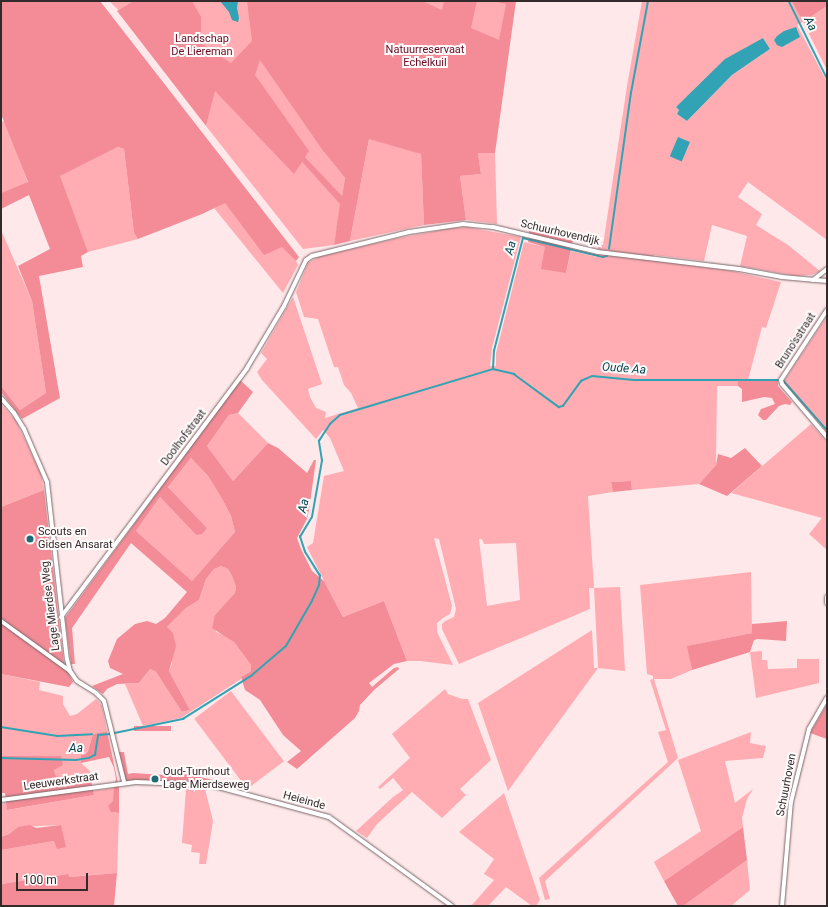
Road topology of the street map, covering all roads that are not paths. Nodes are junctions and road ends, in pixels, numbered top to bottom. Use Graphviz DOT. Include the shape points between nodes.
graph roads {
  1 [pos="306,260"];
  2 [pos="827,269"];
  3 [pos="813,280"];
  4 [pos="827,281"];
  5 [pos="827,310"];
  6 [pos="1,398"];
  7 [pos="827,437"];
  8 [pos="827,597"];
  9 [pos="827,603"];
  10 [pos="61,617"];
  11 [pos="1,622"];
  12 [pos="70,671"];
  13 [pos="827,698"];
  14 [pos="124,782"];
  15 [pos="1,800"];
  16 [pos="452,906"];
  17 [pos="782,906"];
  1 -- 3 [label="street, Schuurhovendijk" via="320,253 409,232 463,224 493,227 598,252"];
  1 -- 10 [label="street, Doolhofstraat" via="284,306 247,368"];
  2 -- 3 [label="street"];
  3 -- 4 [label="street, Schuurhovendijk"];
  5 -- 7 [label="street, Bruno'sstraat" via="781,380"];
  6 -- 10 [label="street, Lage Mierdse Weg" via="24,429 47,482"];
  8 -- 9 [label="street"];
  10 -- 12 [label="street, Lage Mierdse Weg"];
  11 -- 12 [label="street"];
  12 -- 14 [label="street, Lage Mierdse Weg" via="77,681 104,701"];
  13 -- 17 [label="street, Schuurhoven" via="809,729 791,802"];
  14 -- 15 [label="street, Leeuwerkstraat"];
  14 -- 16 [label="street, Heieinde" via="211,785 329,817"];
}
